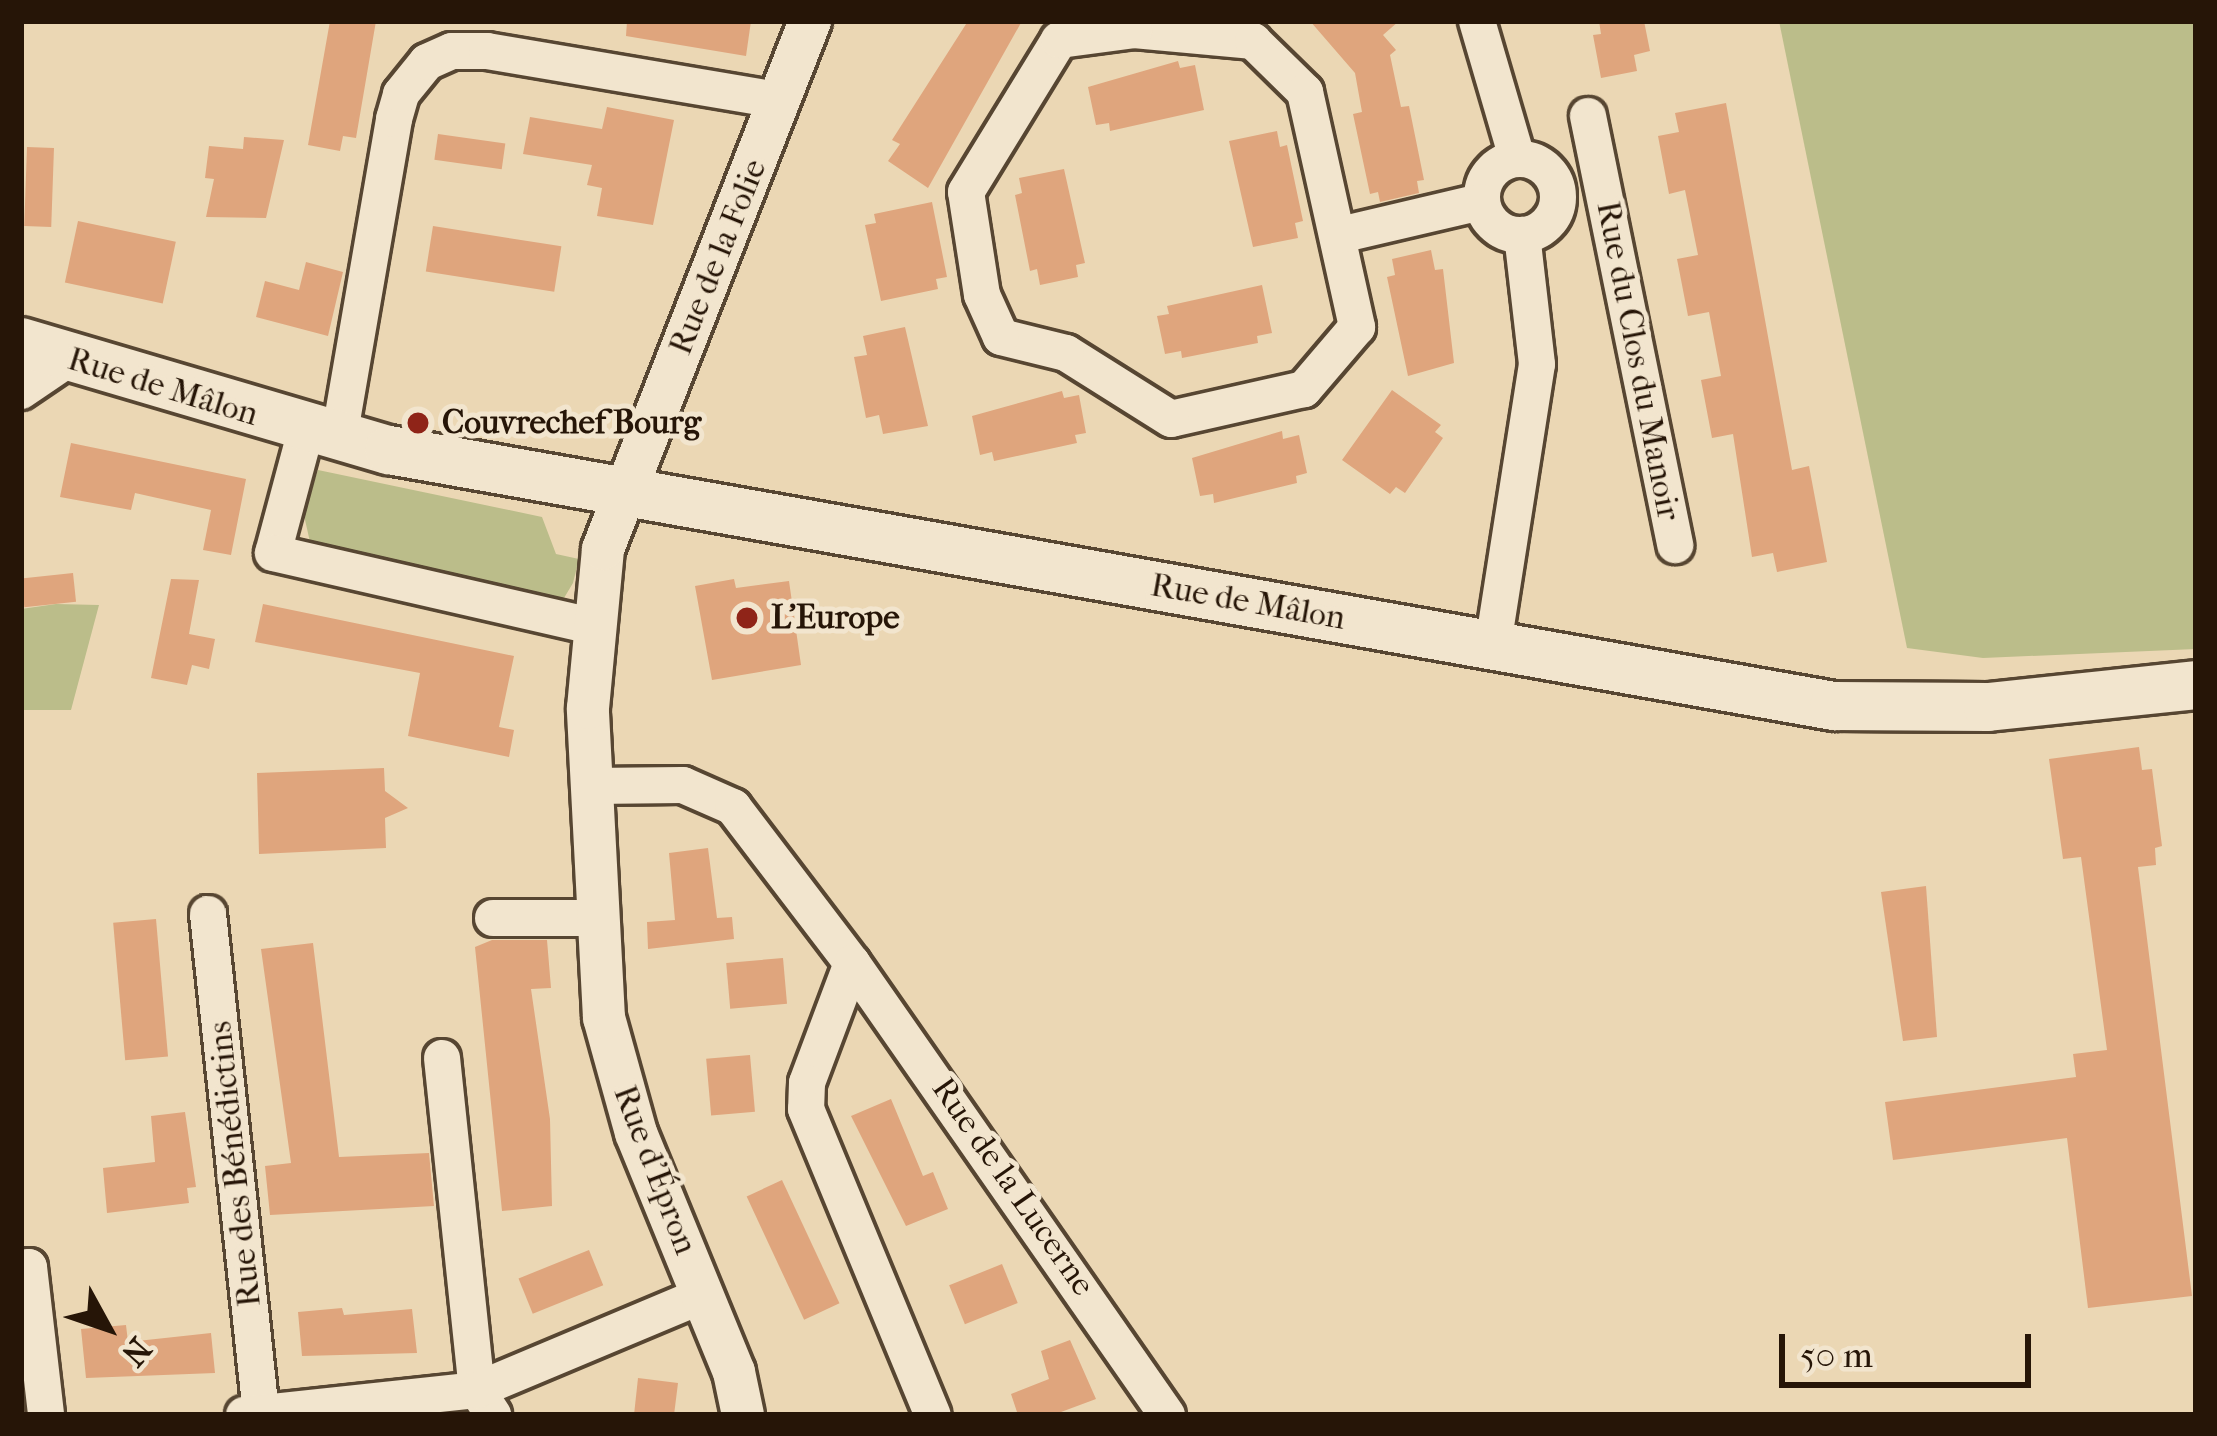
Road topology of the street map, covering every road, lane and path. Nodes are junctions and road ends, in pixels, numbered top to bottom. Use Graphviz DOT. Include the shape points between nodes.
graph roads {
  1 [pos="810,21"];
  2 [pos="1477,21"];
  3 [pos="782,101"];
  4 [pos="1588,116"];
  5 [pos="1517,158"];
  6 [pos="1601,177"];
  7 [pos="1556,186"];
  8 [pos="1481,202"];
  9 [pos="1340,235"];
  10 [pos="1522,235"];
  11 [pos="21,342"];
  12 [pos="68,359"];
  13 [pos="21,391"];
  14 [pos="322,434"];
  15 [pos="622,493"];
  16 [pos="1675,545"];
  17 [pos="592,626"];
  18 [pos="1493,645"];
  19 [pos="2196,685"];
  20 [pos="591,786"];
  21 [pos="208,914"];
  22 [pos="493,918"];
  23 [pos="598,918"];
  24 [pos="852,963"];
  25 [pos="442,1058"];
  26 [pos="21,1268"];
  27 [pos="703,1294"];
  28 [pos="485,1403"];
  29 [pos="253,1414"];
  30 [pos="46,1415"];
  31 [pos="743,1415"];
  32 [pos="933,1415"];
  33 [pos="1167,1415"];
  1 -- 3 [label="street, Rue de la Folie"];
  2 -- 5 [label="street"];
  3 -- 14 [label="street" via="487,51 452,51 427,62 401,94"];
  3 -- 15 [label="street, Rue de la Folie"];
  4 -- 6 [label="street, Rue du Clos du Manoir"];
  5 -- 7 [label="street, Rue du Clos du Manoir" via="1541,165"];
  5 -- 8 [label="street" via="1486,178"];
  6 -- 7 [label="street, Rue du Clos du Manoir"];
  6 -- 16 [label="street, Rue du Clos du Manoir"];
  7 -- 10 [label="street, Rue du Clos du Manoir" via="1551,218"];
  8 -- 9 [label="street"];
  8 -- 10 [label="street" via="1500,230"];
  9 -- 9 [label="street" via="1357,327 1304,389 1171,418 1066,353 1001,337 982,295 966,192 1059,40 1135,30 1253,41 1305,92"];
  10 -- 18 [label="street" via="1537,364"];
  11 -- 12 [label="main road, Rue de Mâlon"];
  12 -- 13 [label="street"];
  12 -- 14 [label="main road, Rue de Mâlon"];
  14 -- 15 [label="main road, Rue de Mâlon"];
  14 -- 17 [label="street" via="273,553"];
  15 -- 17 [label="street, Rue d'Épron" via="603,549"];
  15 -- 18 [label="main road, Rue de Mâlon"];
  17 -- 20 [label="street, Rue d'Épron"];
  18 -- 19 [label="main road, Rue de Mâlon" via="1834,706 1988,707"];
  20 -- 23 [label="street, Rue d'Épron"];
  20 -- 24 [label="street, Rue de la Lucerne" via="683,785 734,807"];
  21 -- 29 [label="street, Rue des Bénédictins"];
  22 -- 23 [label="street"];
  23 -- 27 [label="street, Rue d'Épron" via="604,1018 619,1081"];
  24 -- 32 [label="street" via="807,1083 806,1109"];
  24 -- 33 [label="street, Rue de la Lucerne"];
  25 -- 28 [label="street"];
  26 -- 30 [label="street" via="29,1267"];
  27 -- 28 [label="street, Rue des Bénédictins"];
  27 -- 31 [label="street, Rue d'Épron"];
  28 -- 29 [label="street, Rue des Bénédictins"];
}
